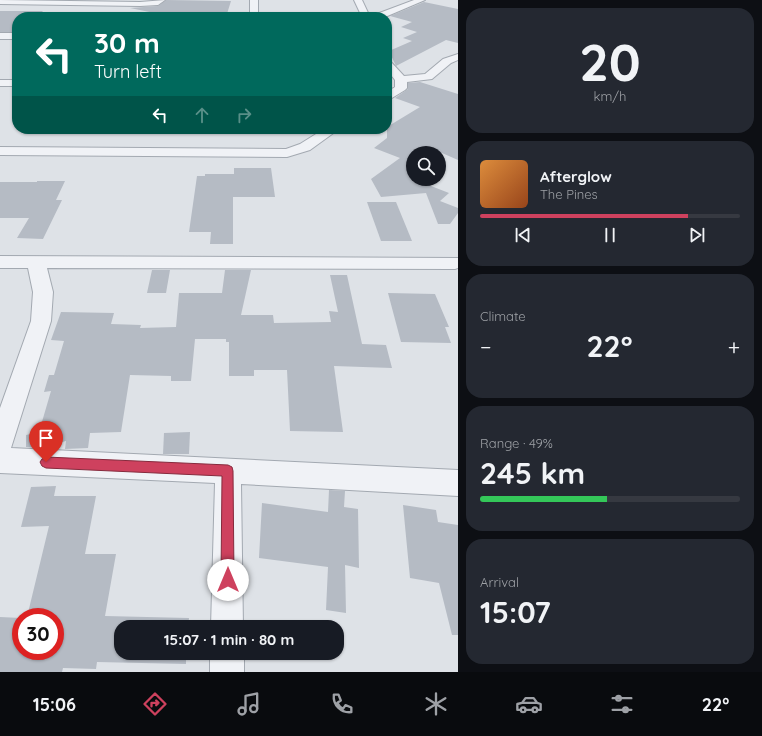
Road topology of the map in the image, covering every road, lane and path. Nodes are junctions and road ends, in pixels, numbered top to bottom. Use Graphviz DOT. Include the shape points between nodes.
graph roads {
  1 [pos="160,0"];
  2 [pos="254,0"];
  3 [pos="358,0"];
  4 [pos="421,0"];
  5 [pos="0,2"];
  6 [pos="254,12"];
  7 [pos="364,12"];
  8 [pos="390,12"];
  9 [pos="0,36"];
  10 [pos="12,36"];
  11 [pos="458,57"];
  12 [pos="392,70"];
  13 [pos="401,80"];
  14 [pos="0,83"];
  15 [pos="12,83"];
  16 [pos="392,94"];
  17 [pos="325,134"];
  18 [pos="0,151"];
  19 [pos="0,262"];
  20 [pos="35,263"];
  21 [pos="454,263"];
  22 [pos="0,444"];
  23 [pos="0,460"];
  24 [pos="228,471"];
  25 [pos="458,483"];
  26 [pos="227,620"];
  27 [pos="227,660"];
  28 [pos="227,672"];
  1 -- 5 [label="street" via="140,4"];
  2 -- 6 [label="street"];
  3 -- 7 [label="street"];
  4 -- 8 [label="street"];
  9 -- 10 [label="street"];
  11 -- 13 [label="street" via="447,61 428,77"];
  12 -- 13 [label="street"];
  13 -- 16 [label="street" via="401,88"];
  14 -- 15 [label="street"];
  17 -- 18 [label="street" via="305,147 287,153"];
  19 -- 20 [label="street"];
  20 -- 21 [label="street"];
  20 -- 22 [label="street" via="43,292 41,321"];
  23 -- 24 [label="street"];
  24 -- 25 [label="street"];
  24 -- 26 [label="street"];
  27 -- 28 [label="street"];
}
